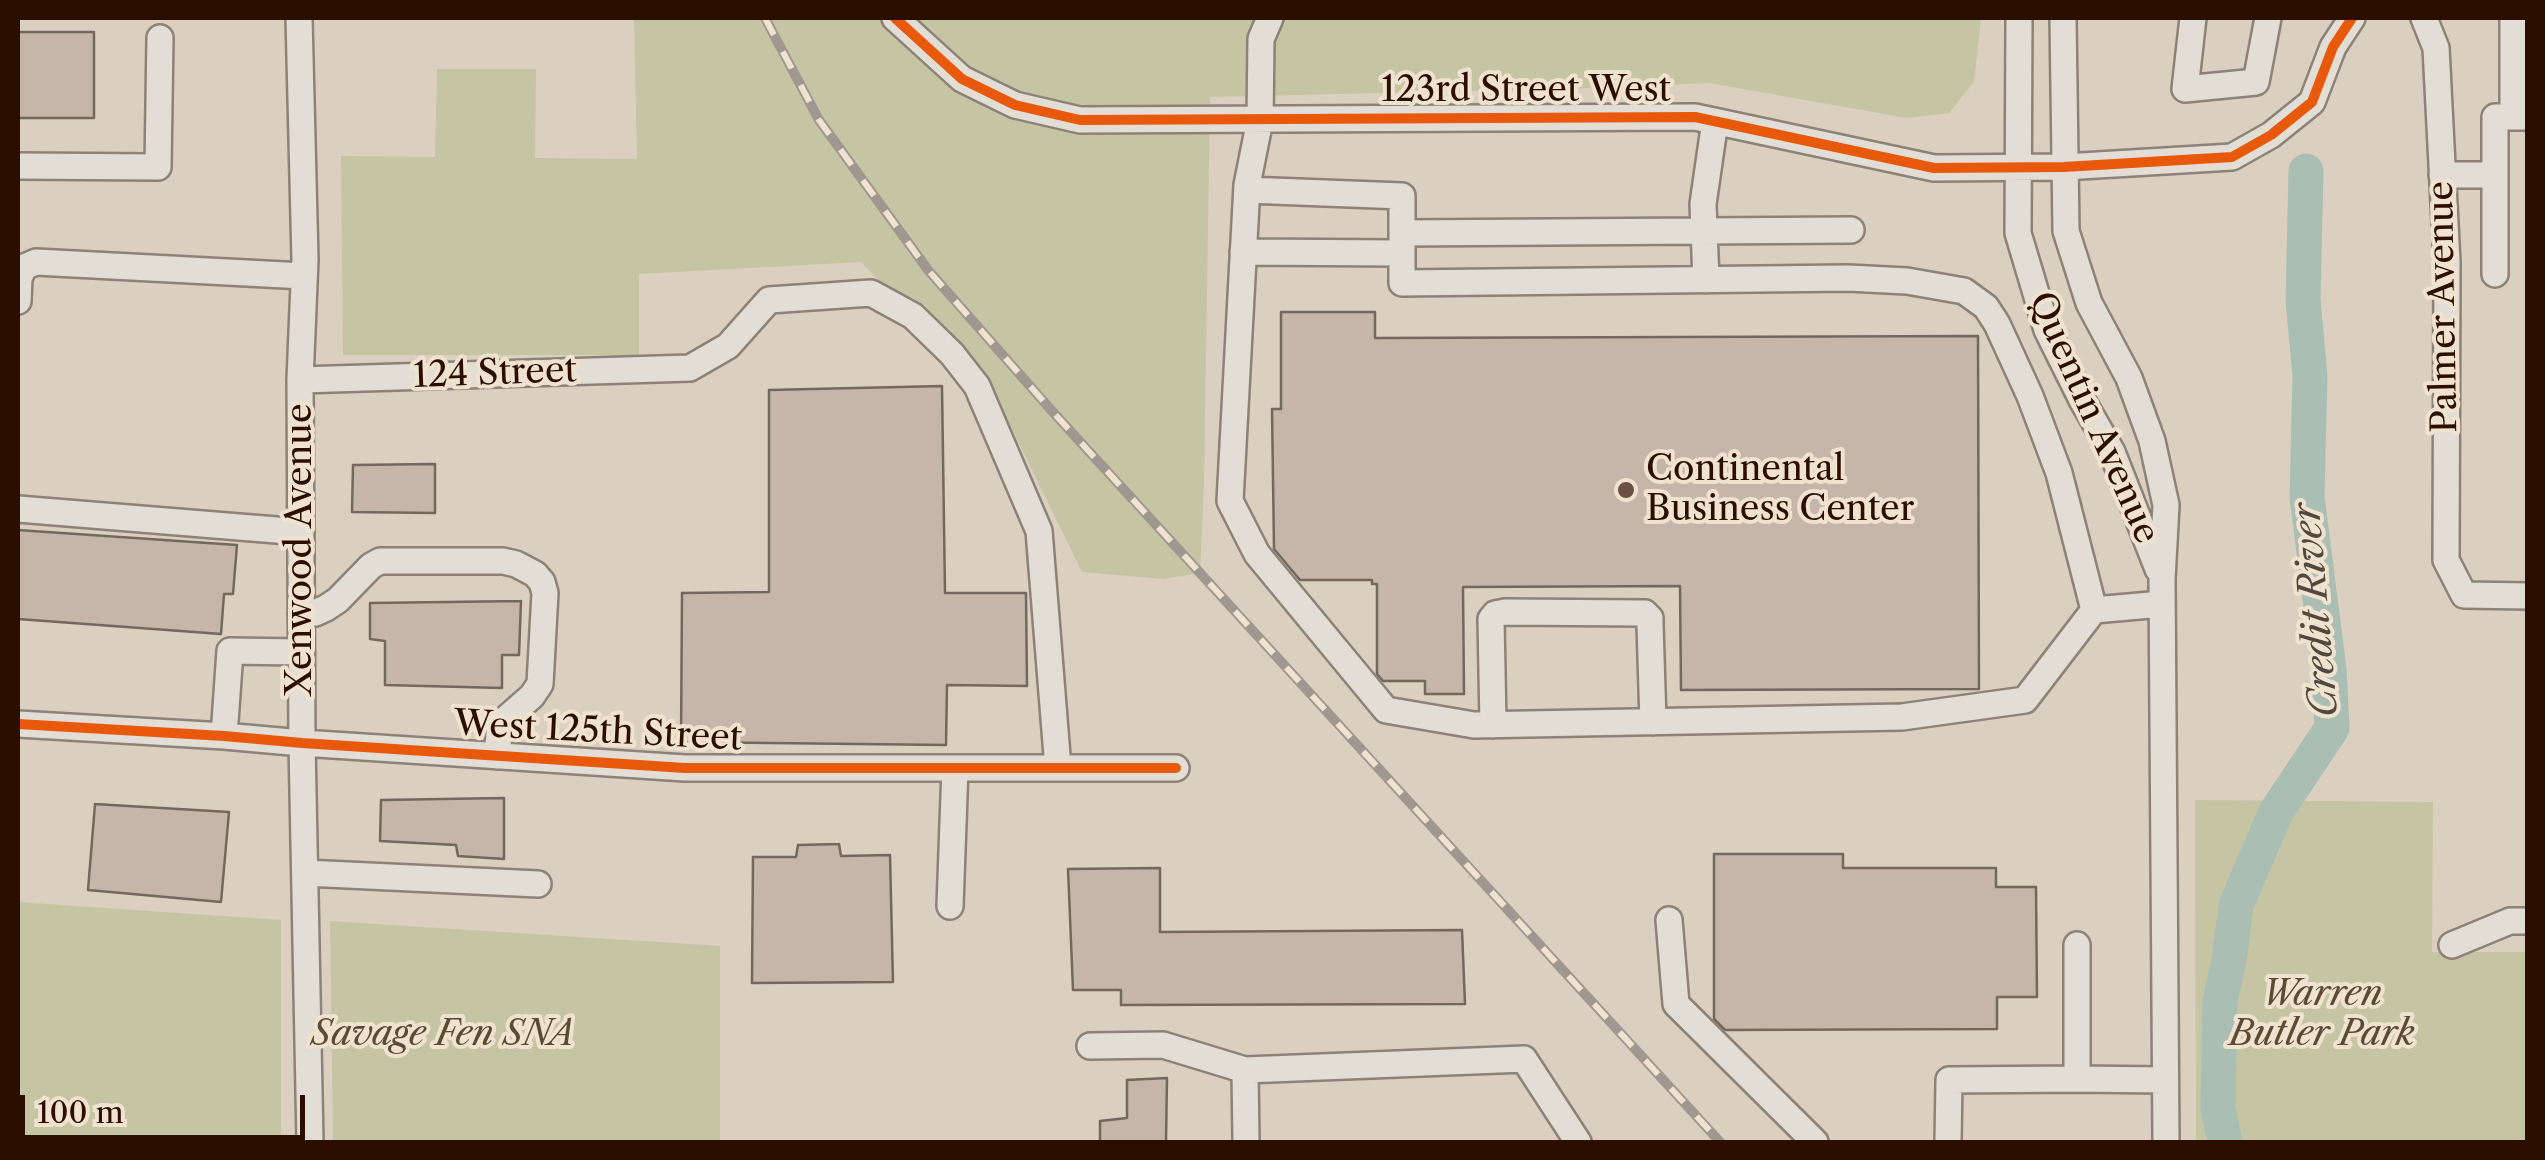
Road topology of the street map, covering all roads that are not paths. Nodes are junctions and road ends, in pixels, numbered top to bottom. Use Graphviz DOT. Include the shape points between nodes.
graph roads {
  1 [pos="299,18"];
  2 [pos="895,18"];
  3 [pos="1270,18"];
  4 [pos="2019,18"];
  5 [pos="2063,18"];
  6 [pos="2193,18"];
  7 [pos="2268,18"];
  8 [pos="2352,18"];
  9 [pos="2424,18"];
  10 [pos="2513,18"];
  11 [pos="160,38"];
  12 [pos="2520,117"];
  13 [pos="1260,120"];
  14 [pos="1715,121"];
  15 [pos="18,166"];
  16 [pos="2064,166"];
  17 [pos="2018,167"];
  18 [pos="2495,174"];
  19 [pos="2442,176"];
  20 [pos="1246,190"];
  21 [pos="1851,230"];
  22 [pos="1704,232"];
  23 [pos="1402,243"];
  24 [pos="1243,252"];
  25 [pos="2495,274"];
  26 [pos="304,276"];
  27 [pos="1706,280"];
  28 [pos="18,301"];
  29 [pos="300,380"];
  30 [pos="18,509"];
  31 [pos="300,532"];
  32 [pos="2162,591"];
  33 [pos="2528,596"];
  34 [pos="2094,610"];
  35 [pos="301,614"];
  36 [pos="302,652"];
  37 [pos="1653,722"];
  38 [pos="18,724"];
  39 [pos="1492,725"];
  40 [pos="224,736"];
  41 [pos="302,743"];
  42 [pos="497,756"];
  43 [pos="956,768"];
  44 [pos="1058,768"];
  45 [pos="1176,768"];
  46 [pos="304,872"];
  47 [pos="538,884"];
  48 [pos="950,906"];
  49 [pos="1669,920"];
  50 [pos="2528,922"];
  51 [pos="2077,945"];
  52 [pos="2452,945"];
  53 [pos="1090,1046"];
  54 [pos="1246,1070"];
  55 [pos="2077,1079"];
  56 [pos="2165,1080"];
  57 [pos="310,1142"];
  58 [pos="1246,1142"];
  59 [pos="1578,1142"];
  60 [pos="1816,1142"];
  61 [pos="1948,1142"];
  62 [pos="2166,1142"];
  1 -- 26 [label="street, Xenwood Avenue"];
  2 -- 13 [label="street, 123rd Street West" via="962,79 1015,105 1080,120"];
  3 -- 13 [label="street" via="1261,39"];
  4 -- 17 [label="street, Quentin Avenue"];
  5 -- 16 [label="street, Quentin Avenue"];
  6 -- 7 [label="street" via="2185,89 2256,82"];
  8 -- 16 [label="street, 123rd Street West" via="2312,102 2232,157"];
  9 -- 19 [label="street, Palmer Avenue" via="2436,48"];
  10 -- 12 [label="street"];
  11 -- 15 [label="street" via="158,167"];
  12 -- 18 [label="street" via="2495,118"];
  13 -- 14 [label="street, 123rd Street West"];
  13 -- 20 [label="street"];
  14 -- 17 [label="street, 123rd Street West" via="1934,168"];
  14 -- 22 [label="street"];
  16 -- 17 [label="street, 123rd Street West"];
  16 -- 32 [label="street, Quentin Avenue" via="2066,231 2088,303 2129,378 2152,441 2166,505"];
  17 -- 32 [label="street, Quentin Avenue" via="2018,233 2047,330 2112,452"];
  18 -- 19 [label="street"];
  18 -- 25 [label="street"];
  19 -- 33 [label="street, Palmer Avenue" via="2446,560 2464,595"];
  20 -- 23 [label="street" via="1402,196"];
  20 -- 24 [label="street"];
  21 -- 22 [label="street"];
  22 -- 23 [label="street"];
  22 -- 27 [label="street"];
  23 -- 24 [label="street"];
  23 -- 27 [label="street" via="1402,283"];
  24 -- 39 [label="street" via="1230,501 1258,554 1386,710"];
  26 -- 28 [label="street" via="36,262 24,267"];
  26 -- 29 [label="street, Xenwood Avenue"];
  27 -- 34 [label="street" via="1907,282 1964,290 1986,308 2059,473"];
  29 -- 31 [label="street, Xenwood Avenue"];
  29 -- 44 [label="street, 124 Street" via="690,368 728,346 768,300 871,293 914,316 977,386 1039,531"];
  30 -- 31 [label="street"];
  31 -- 35 [label="street, Xenwood Avenue"];
  32 -- 34 [label="street"];
  32 -- 56 [label="street, Quentin Avenue"];
  34 -- 37 [label="street" via="2025,700 1902,718"];
  35 -- 36 [label="street, Xenwood Avenue"];
  35 -- 42 [label="street" via="338,600 380,561 503,561 535,574 546,592 540,684 500,724"];
  36 -- 40 [label="street" via="230,650"];
  36 -- 41 [label="street, Xenwood Avenue"];
  37 -- 39 [label="street"];
  37 -- 39 [label="street" via="1650,618 1644,613 1505,612 1491,618"];
  38 -- 40 [label="street, West 125th Street"];
  40 -- 41 [label="street, West 125th Street"];
  41 -- 42 [label="street, West 125th Street"];
  41 -- 46 [label="street, Xenwood Avenue"];
  42 -- 43 [label="street, West 125th Street" via="686,768"];
  43 -- 44 [label="street, West 125th Street"];
  43 -- 48 [label="street"];
  44 -- 45 [label="street, West 125th Street"];
  46 -- 47 [label="street"];
  46 -- 57 [label="street, Xenwood Avenue"];
  49 -- 60 [label="street" via="1676,1004"];
  50 -- 52 [label="street" via="2510,922"];
  51 -- 55 [label="street"];
  53 -- 54 [label="street" via="1164,1046"];
  54 -- 58 [label="street"];
  54 -- 59 [label="street" via="1524,1060"];
  55 -- 56 [label="street"];
  55 -- 61 [label="street" via="1949,1080"];
  56 -- 62 [label="street, Quentin Avenue"];
}
